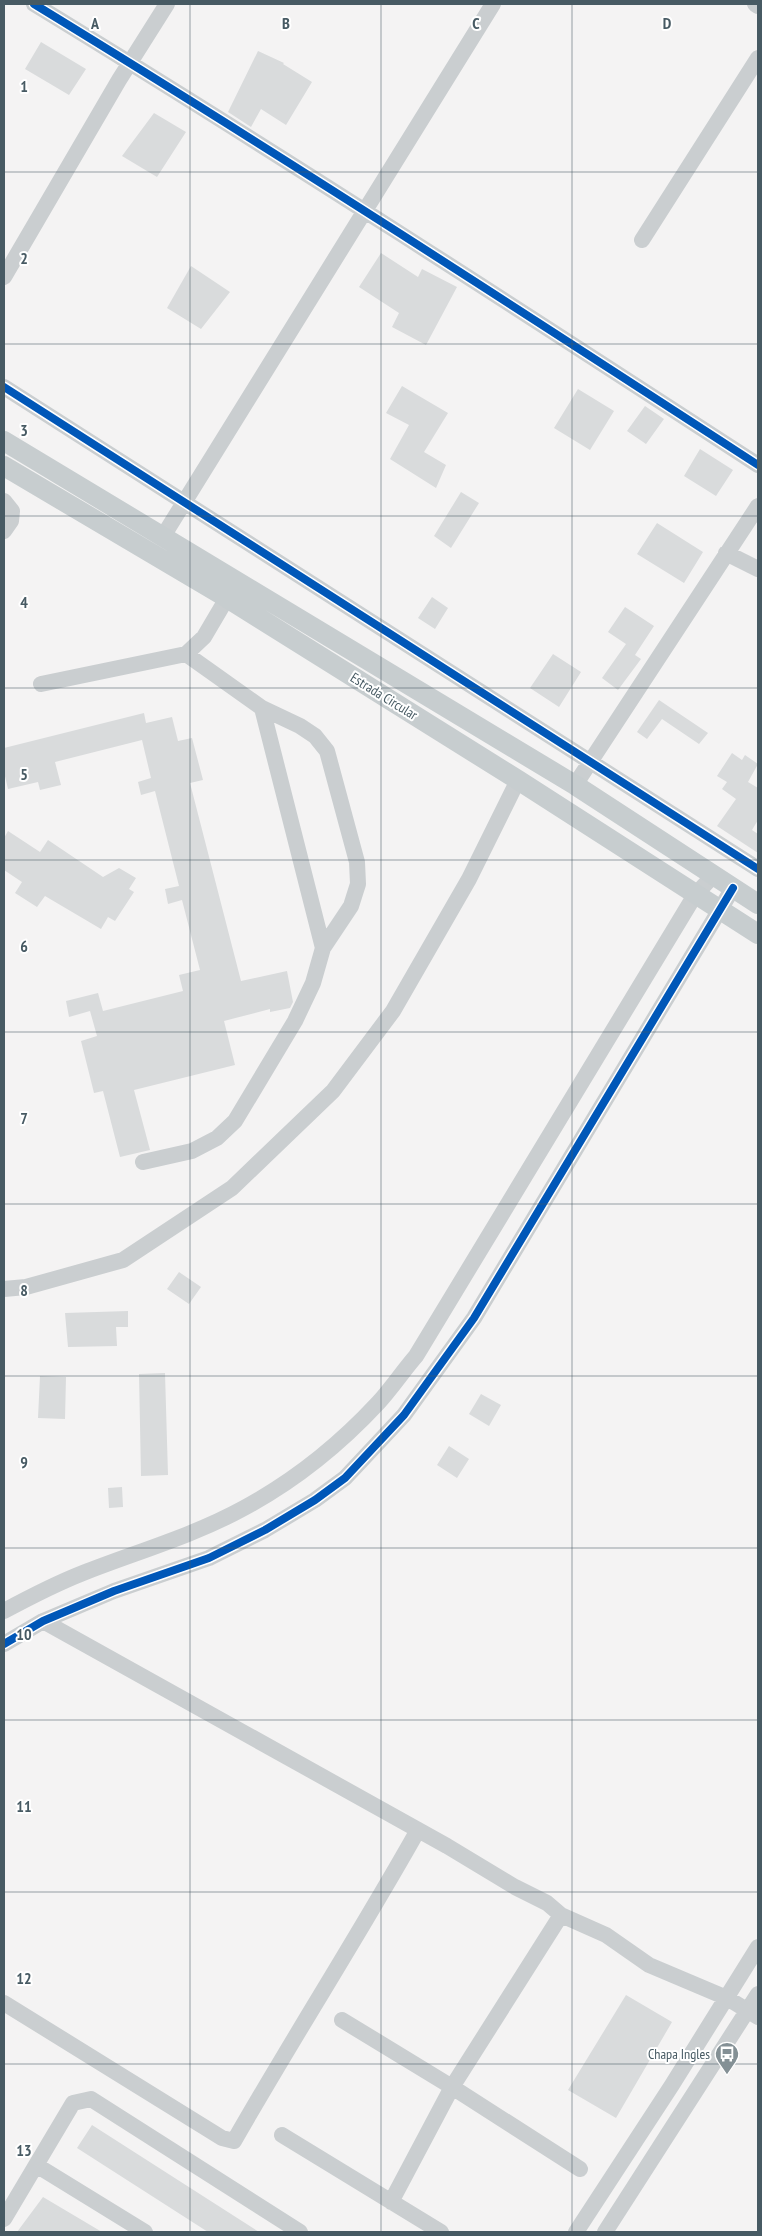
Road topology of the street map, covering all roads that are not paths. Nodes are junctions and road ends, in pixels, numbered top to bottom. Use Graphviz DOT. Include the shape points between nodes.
graph roads {
  1 [pos="34,4"];
  2 [pos="167,4"];
  3 [pos="493,4"];
  4 [pos="758,58"];
  5 [pos="130,61"];
  6 [pos="363,211"];
  7 [pos="642,240"];
  8 [pos="4,277"];
  9 [pos="4,387"];
  10 [pos="4,441"];
  11 [pos="758,465"];
  12 [pos="4,466"];
  13 [pos="4,501"];
  14 [pos="183,503"];
  15 [pos="758,506"];
  16 [pos="4,531"];
  17 [pos="162,538"];
  18 [pos="726,553"];
  19 [pos="758,569"];
  20 [pos="227,598"];
  21 [pos="186,654"];
  22 [pos="41,684"];
  23 [pos="262,708"];
  24 [pos="590,762"];
  25 [pos="518,780"];
  26 [pos="574,785"];
  27 [pos="758,869"];
  28 [pos="713,876"];
  29 [pos="733,888"];
  30 [pos="695,895"];
  31 [pos="758,904"];
  32 [pos="720,910"];
  33 [pos="758,934"];
  34 [pos="323,948"];
  35 [pos="143,1162"];
  36 [pos="4,1289"];
  37 [pos="4,1611"];
  38 [pos="43,1621"];
  39 [pos="4,1644"];
  40 [pos="418,1830"];
  41 [pos="560,1916"];
  42 [pos="758,1947"];
  43 [pos="758,1994"];
  44 [pos="727,1998"];
  45 [pos="4,2003"];
  46 [pos="753,2014"];
  47 [pos="342,2020"];
  48 [pos="452,2086"];
  49 [pos="282,2135"];
  50 [pos="36,2165"];
  51 [pos="580,2169"];
  52 [pos="391,2202"];
  53 [pos="4,2218"];
  54 [pos="276,2226"];
  55 [pos="145,2232"];
  56 [pos="300,2232"];
  57 [pos="441,2232"];
  58 [pos="576,2232"];
  59 [pos="606,2232"];
  1 -- 5 [label="street"];
  2 -- 5 [label="street"];
  3 -- 6 [label="street"];
  4 -- 7 [label="street"];
  5 -- 6 [label="street"];
  5 -- 8 [label="street"];
  6 -- 11 [label="street"];
  6 -- 14 [label="street"];
  9 -- 14 [label="street"];
  10 -- 17 [label="main road"];
  12 -- 20 [label="main road, Estrada Circular"];
  13 -- 16 [label="street" via="12,511 11,521"];
  14 -- 17 [label="street"];
  14 -- 24 [label="street"];
  15 -- 18 [label="street"];
  17 -- 26 [label="main road"];
  18 -- 19 [label="street"];
  18 -- 24 [label="street"];
  20 -- 21 [label="street" via="204,637"];
  20 -- 25 [label="main road, Estrada Circular"];
  21 -- 22 [label="street"];
  21 -- 23 [label="street"];
  23 -- 34 [label="street"];
  23 -- 34 [label="street" via="316,736 327,751 357,862 358,884 351,906"];
  24 -- 26 [label="street"];
  24 -- 27 [label="street"];
  25 -- 30 [label="main road, Estrada Circular"];
  25 -- 36 [label="street" via="469,879 393,1011 333,1091 232,1188 123,1260 26,1287"];
  26 -- 28 [label="main road"];
  28 -- 29 [label="main road"];
  28 -- 30 [label="street"];
  29 -- 31 [label="main road"];
  29 -- 32 [label="street"];
  30 -- 32 [label="main road, Estrada Circular"];
  30 -- 37 [label="street" via="416,1356 379,1402 292,1479 244,1509 82,1573"];
  32 -- 33 [label="main road, Estrada Circular"];
  32 -- 38 [label="street" via="474,1318 404,1415 345,1478 265,1530 209,1558 114,1591"];
  34 -- 35 [label="street" via="313,982 295,1021 235,1121 217,1138 192,1151"];
  38 -- 39 [label="street"];
  38 -- 40 [label="street"];
  40 -- 41 [label="street" via="547,1903"];
  40 -- 45 [label="street" via="234,2141 222,2138"];
  41 -- 44 [label="street" via="606,1935 649,1965"];
  41 -- 48 [label="street"];
  42 -- 44 [label="street"];
  43 -- 46 [label="street"];
  44 -- 46 [label="street"];
  44 -- 58 [label="street"];
  46 -- 59 [label="street"];
  47 -- 48 [label="street"];
  48 -- 51 [label="street"];
  48 -- 52 [label="street"];
  49 -- 52 [label="street"];
  50 -- 53 [label="street"];
  50 -- 54 [label="street" via="73,2102 91,2099"];
  50 -- 55 [label="street"];
  52 -- 57 [label="street"];
  54 -- 56 [label="street"];
}
